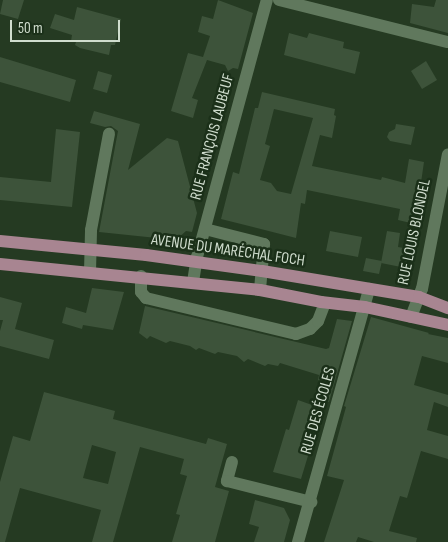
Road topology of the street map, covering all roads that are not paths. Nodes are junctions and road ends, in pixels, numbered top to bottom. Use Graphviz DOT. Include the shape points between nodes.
graph roads {
  1 [pos="267,0"];
  2 [pos="280,0"];
  3 [pos="448,42"];
  4 [pos="109,134"];
  5 [pos="448,154"];
  6 [pos="205,229"];
  7 [pos="0,241"];
  8 [pos="91,251"];
  9 [pos="196,261"];
  10 [pos="0,264"];
  11 [pos="262,271"];
  12 [pos="90,272"];
  13 [pos="141,276"];
  14 [pos="193,282"];
  15 [pos="369,289"];
  16 [pos="260,290"];
  17 [pos="418,297"];
  18 [pos="325,303"];
  19 [pos="365,307"];
  20 [pos="448,308"];
  21 [pos="412,317"];
  22 [pos="448,325"];
  23 [pos="232,462"];
  24 [pos="311,502"];
  25 [pos="298,542"];
  1 -- 6 [label="street, RUE FRANÇOIS LAUBEUF"];
  2 -- 3 [label="street"];
  4 -- 8 [label="street" via="91,230"];
  5 -- 17 [label="street, RUE LOUIS BLONDEL"];
  6 -- 9 [label="street, RUE FRANÇOIS LAUBEUF"];
  6 -- 11 [label="street" via="264,244"];
  7 -- 8 [label="main road, AVENUE DU MARÉCHAL FOCH"];
  8 -- 9 [label="main road, AVENUE DU MARÉCHAL FOCH"];
  8 -- 12 [label="street"];
  9 -- 11 [label="main road, AVENUE DU MARÉCHAL FOCH"];
  9 -- 14 [label="street, RUE FRANÇOIS LAUBEUF"];
  10 -- 12 [label="main road, AVENUE DU MARÉCHAL FOCH"];
  11 -- 15 [label="main road, AVENUE DU MARÉCHAL FOCH"];
  11 -- 16 [label="street"];
  12 -- 13 [label="main road, AVENUE DU MARÉCHAL FOCH"];
  13 -- 14 [label="main road, AVENUE DU MARÉCHAL FOCH"];
  13 -- 18 [label="street" via="140,292 146,298 296,334 310,329 318,321"];
  14 -- 16 [label="main road, AVENUE DU MARÉCHAL FOCH"];
  15 -- 17 [label="main road, AVENUE DU MARÉCHAL FOCH"];
  15 -- 19 [label="street, RUE DES ÉCOLES"];
  16 -- 18 [label="main road, AVENUE DU MARÉCHAL FOCH"];
  17 -- 20 [label="main road, AVENUE DU MARÉCHAL FOCH"];
  17 -- 21 [label="street, RUE LOUIS BLONDEL"];
  18 -- 19 [label="main road, AVENUE DU MARÉCHAL FOCH"];
  19 -- 21 [label="main road, AVENUE DU MARÉCHAL FOCH"];
  19 -- 24 [label="street, RUE DES ÉCOLES"];
  21 -- 22 [label="main road, AVENUE DU MARÉCHAL FOCH"];
  23 -- 24 [label="street" via="227,481"];
  24 -- 25 [label="street, RUE DES ÉCOLES"];
}
